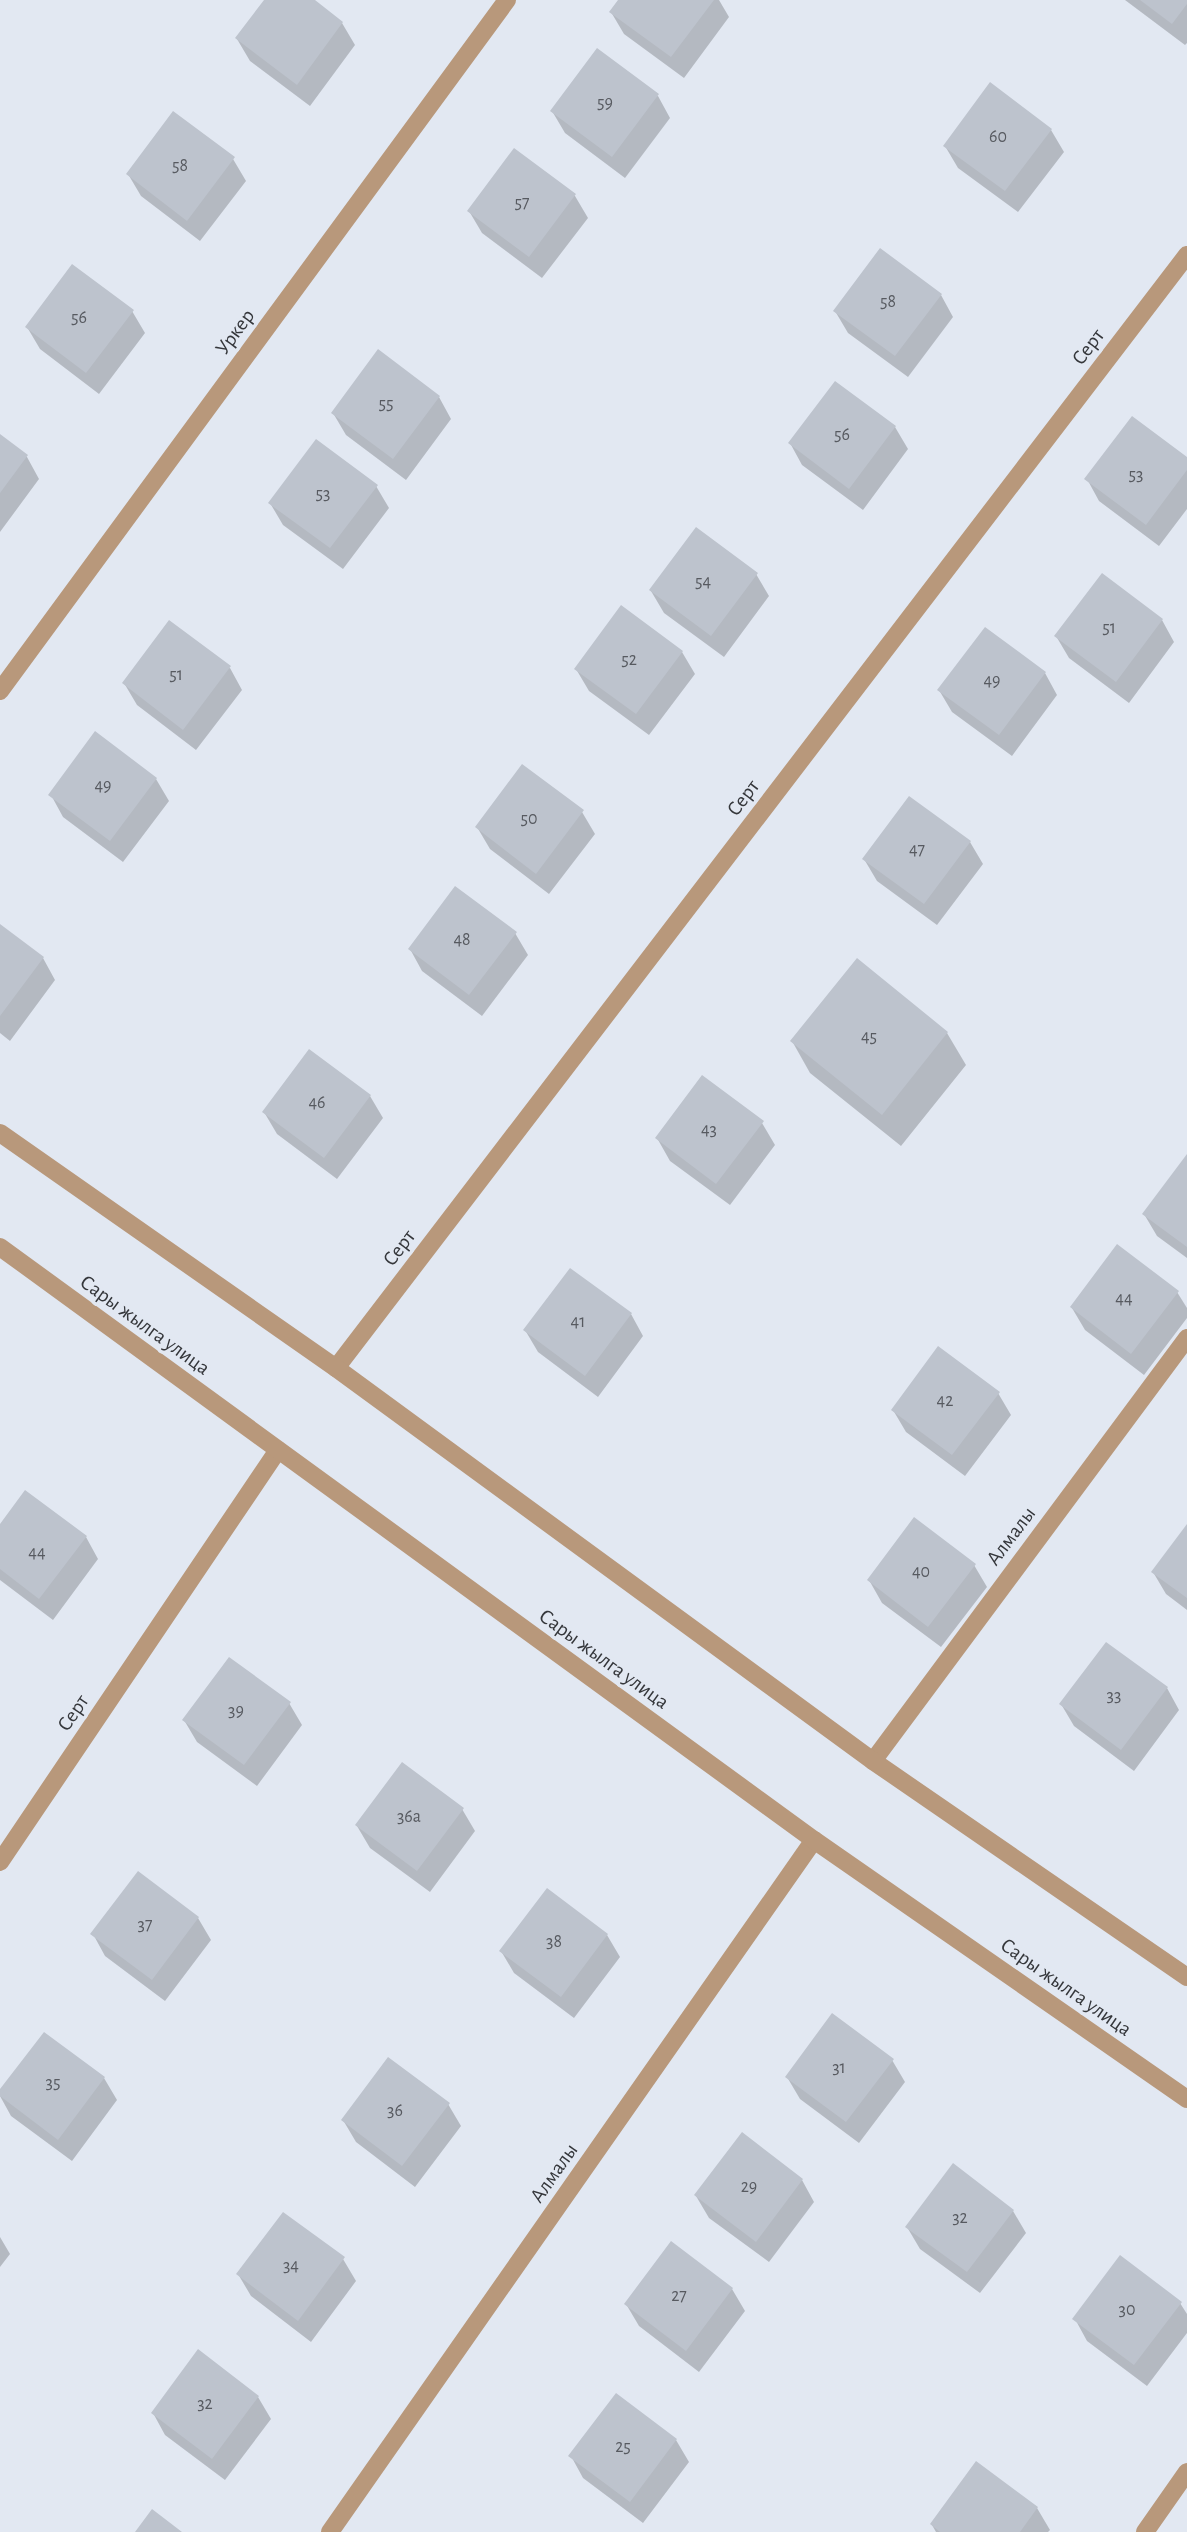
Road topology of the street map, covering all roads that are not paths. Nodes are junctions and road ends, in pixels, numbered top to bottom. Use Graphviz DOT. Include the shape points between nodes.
graph roads {
  1 [pos="507,0"];
  2 [pos="1187,255"];
  3 [pos="0,691"];
  4 [pos="0,1133"];
  5 [pos="0,1247"];
  6 [pos="1187,1338"];
  7 [pos="336,1368"];
  8 [pos="278,1450"];
  9 [pos="873,1761"];
  10 [pos="814,1840"];
  11 [pos="0,1862"];
  12 [pos="1187,1977"];
  13 [pos="1187,2099"];
  14 [pos="1187,2472"];
  15 [pos="330,2532"];
  16 [pos="1145,2532"];
  1 -- 3 [label="street, Уркер"];
  2 -- 7 [label="street, Серт"];
  4 -- 7 [label="street"];
  5 -- 8 [label="street, Сары жылга улица"];
  6 -- 9 [label="street, Алмалы"];
  7 -- 9 [label="street"];
  8 -- 10 [label="street, Сары жылга улица"];
  8 -- 11 [label="street, Серт"];
  9 -- 12 [label="street"];
  10 -- 13 [label="street, Сары жылга улица"];
  10 -- 15 [label="street, Алмалы"];
  14 -- 16 [label="street"];
}
